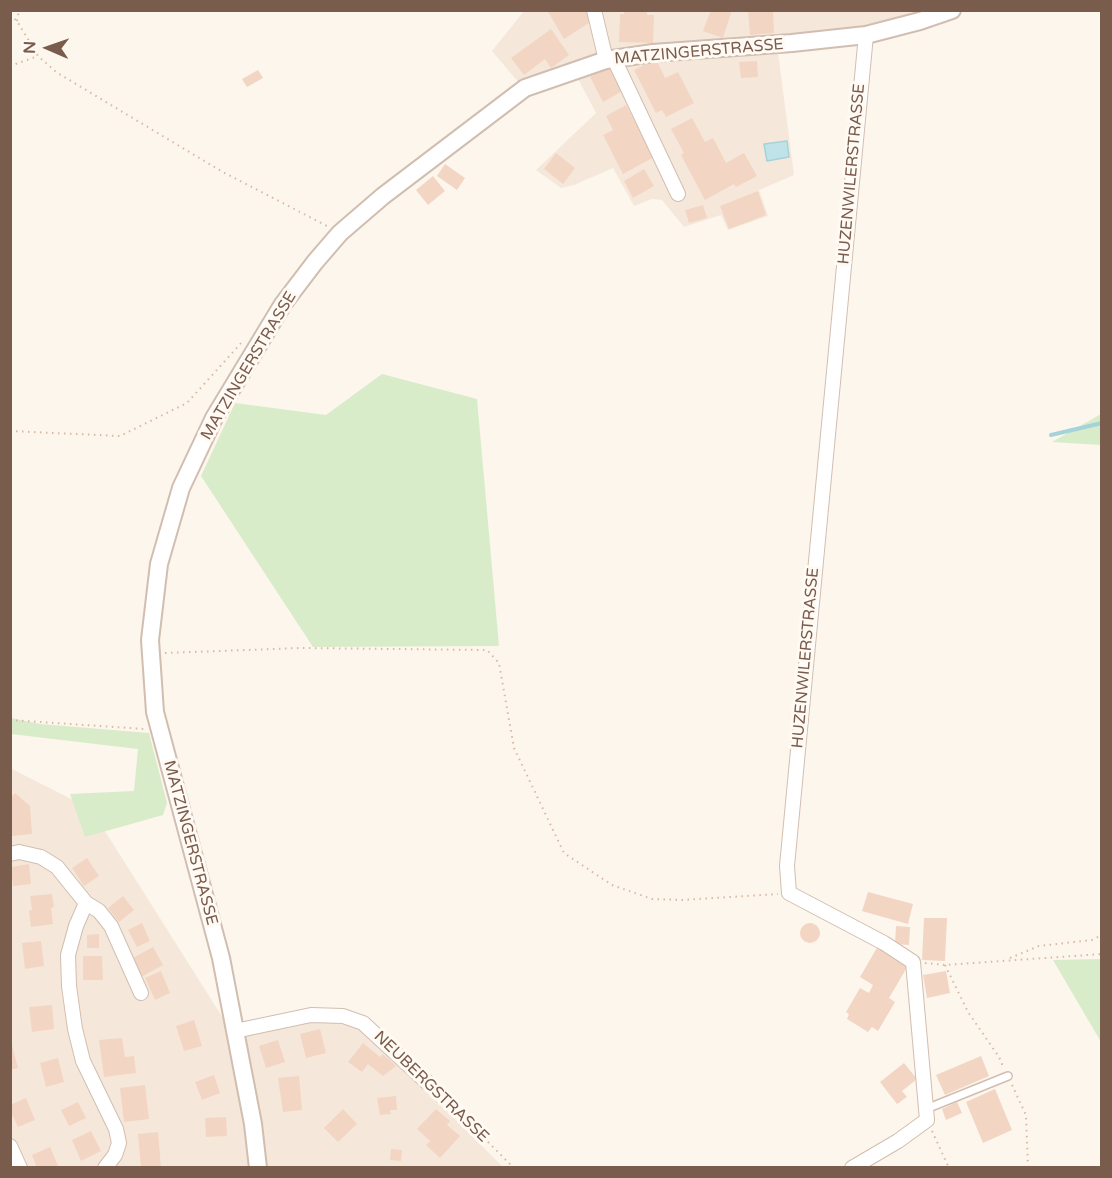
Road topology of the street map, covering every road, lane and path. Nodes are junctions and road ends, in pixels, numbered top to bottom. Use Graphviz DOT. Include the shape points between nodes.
graph roads {
  1 [pos="19,10"];
  2 [pos="952,10"];
  3 [pos="595,11"];
  4 [pos="10,15"];
  5 [pos="17,21"];
  6 [pos="866,35"];
  7 [pos="38,56"];
  8 [pos="610,59"];
  9 [pos="10,66"];
  10 [pos="678,194"];
  11 [pos="340,232"];
  12 [pos="248,335"];
  13 [pos="10,431"];
  14 [pos="151,654"];
  15 [pos="10,720"];
  16 [pos="160,731"];
  17 [pos="10,854"];
  18 [pos="789,893"];
  19 [pos="86,903"];
  20 [pos="1101,935"];
  21 [pos="1101,954"];
  22 [pos="1007,959"];
  23 [pos="913,962"];
  24 [pos="945,965"];
  25 [pos="141,993"];
  26 [pos="235,1031"];
  27 [pos="1008,1076"];
  28 [pos="428,1083"];
  29 [pos="927,1114"];
  30 [pos="10,1146"];
  31 [pos="20,1167"];
  32 [pos="105,1167"];
  33 [pos="258,1167"];
  34 [pos="514,1167"];
  35 [pos="852,1167"];
  36 [pos="949,1167"];
  37 [pos="1028,1167"];
  1 -- 5 [label="path"];
  2 -- 6 [label="street, MATZINGERSTRASSE"];
  3 -- 8 [label="street"];
  4 -- 5 [label="path"];
  5 -- 7 [label="path"];
  6 -- 8 [label="street, MATZINGERSTRASSE"];
  6 -- 18 [label="street, HUZENWILERSTRASSE" via="787,866"];
  7 -- 9 [label="path"];
  7 -- 11 [label="path" via="56,72 221,171"];
  8 -- 10 [label="street"];
  8 -- 11 [label="street, MATZINGERSTRASSE" via="525,88"];
  11 -- 14 [label="street, MATZINGERSTRASSE" via="283,304 214,418 181,488 159,564"];
  12 -- 13 [label="path" via="187,404 120,436"];
  14 -- 16 [label="street, MATZINGERSTRASSE"];
  14 -- 18 [label="path" via="301,648 487,650 499,663 514,748 564,854 612,885 652,899"];
  15 -- 16 [label="path"];
  16 -- 26 [label="street, MATZINGERSTRASSE" via="221,958"];
  17 -- 19 [label="street" via="19,852 42,858 57,867"];
  18 -- 23 [label="street"];
  19 -- 25 [label="street" via="99,910 111,926"];
  19 -- 32 [label="street" via="68,955 69,986 83,1062 119,1143"];
  20 -- 22 [label="path" via="1092,940 1039,946"];
  21 -- 22 [label="path"];
  22 -- 24 [label="path"];
  23 -- 24 [label="path"];
  23 -- 29 [label="street"];
  24 -- 27 [label="path" via="968,1012"];
  26 -- 28 [label="street, NEUBERGSTRASSE" via="311,1015 343,1016 363,1023"];
  26 -- 33 [label="street, MATZINGERSTRASSE"];
  27 -- 29 [label="lane"];
  27 -- 37 [label="path" via="1026,1115"];
  28 -- 34 [label="path, NEUBERGSTRASSE"];
  29 -- 35 [label="street" via="898,1141"];
  29 -- 36 [label="path"];
  30 -- 31 [label="street"];
}
